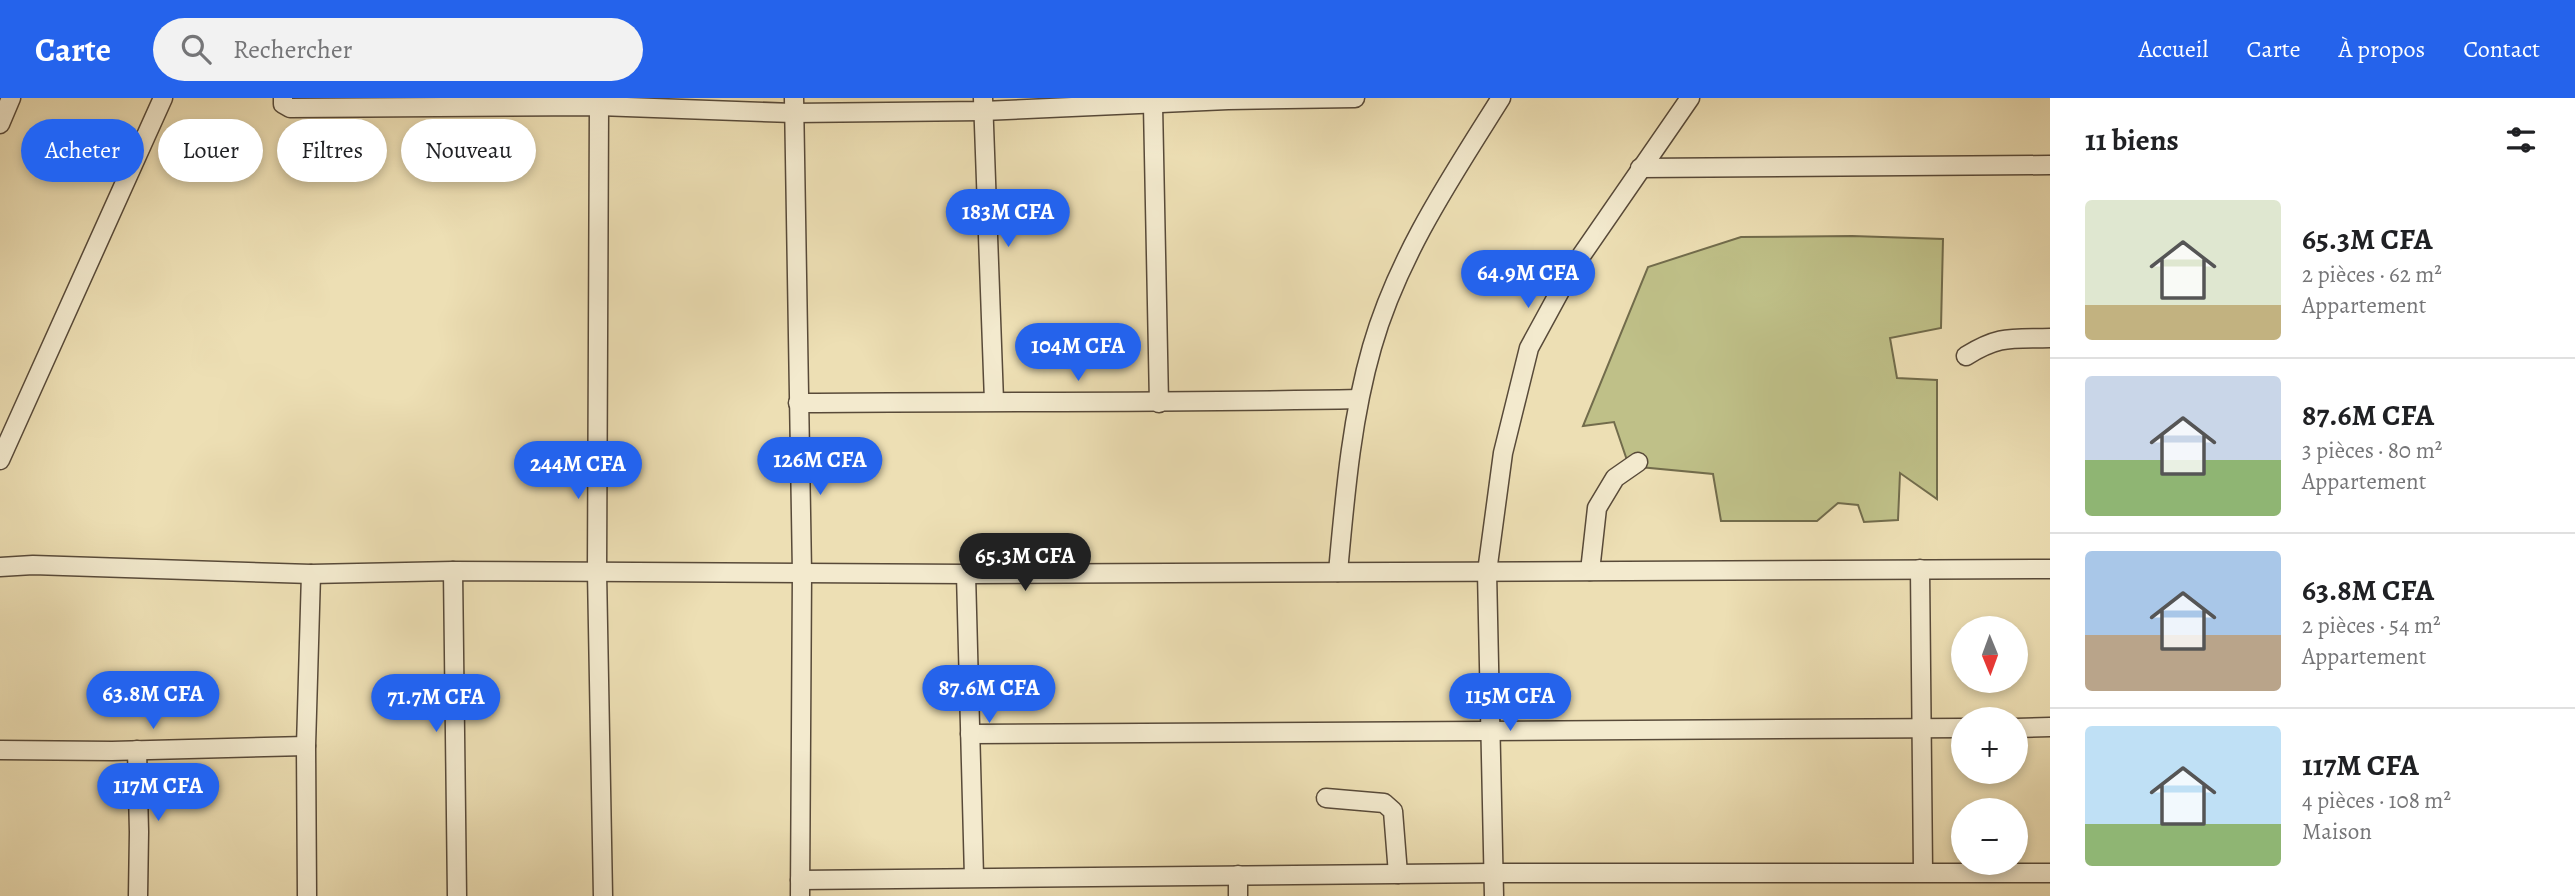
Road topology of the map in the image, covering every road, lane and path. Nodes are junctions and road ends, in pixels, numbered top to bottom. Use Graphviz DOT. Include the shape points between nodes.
graph roads {
  1 [pos="11,98"];
  2 [pos="163,98"];
  3 [pos="282,98"];
  4 [pos="1355,98"];
  5 [pos="1501,98"];
  6 [pos="1690,98"];
  7 [pos="1228,99"];
  8 [pos="793,105"];
  9 [pos="983,105"];
  10 [pos="1153,105"];
  11 [pos="599,106"];
  12 [pos="0,124"];
  13 [pos="2050,165"];
  14 [pos="1640,168"];
  15 [pos="2050,338"];
  16 [pos="1966,356"];
  17 [pos="1359,400"];
  18 [pos="994,401"];
  19 [pos="798,403"];
  20 [pos="1159,403"];
  21 [pos="0,460"];
  22 [pos="1638,462"];
  23 [pos="0,567"];
  24 [pos="1920,569"];
  25 [pos="2050,569"];
  26 [pos="453,570"];
  27 [pos="1590,571"];
  28 [pos="597,572"];
  29 [pos="1338,572"];
  30 [pos="1487,572"];
  31 [pos="802,573"];
  32 [pos="311,574"];
  33 [pos="966,574"];
  34 [pos="2028,727"];
  35 [pos="2050,727"];
  36 [pos="1951,728"];
  37 [pos="1491,729"];
  38 [pos="1921,729"];
  39 [pos="970,734"];
  40 [pos="306,746"];
  41 [pos="0,750"];
  42 [pos="137,750"];
  43 [pos="1326,798"];
  44 [pos="1923,871"];
  45 [pos="1493,873"];
  46 [pos="2050,873"];
  47 [pos="1398,874"];
  48 [pos="1238,875"];
  49 [pos="974,877"];
  50 [pos="800,888"];
  51 [pos="138,896"];
  52 [pos="307,896"];
  53 [pos="457,896"];
  54 [pos="603,896"];
  55 [pos="1238,896"];
  56 [pos="1494,896"];
  1 -- 12 [label="street"];
  2 -- 21 [label="street"];
  3 -- 11 [label="street" via="290,108"];
  4 -- 7 [label="street"];
  5 -- 17 [label="street" via="1443,189 1403,265 1372,344"];
  6 -- 14 [label="street"];
  7 -- 10 [label="street"];
  8 -- 9 [label="street"];
  8 -- 11 [label="street"];
  8 -- 19 [label="street"];
  9 -- 10 [label="street"];
  9 -- 18 [label="street"];
  10 -- 20 [label="street"];
  11 -- 28 [label="street"];
  13 -- 14 [label="street"];
  14 -- 30 [label="street" via="1572,269 1530,348 1503,453"];
  15 -- 16 [label="street" via="1999,339"];
  17 -- 20 [label="street"];
  17 -- 29 [label="street"];
  18 -- 19 [label="street"];
  18 -- 20 [label="street"];
  19 -- 31 [label="street"];
  22 -- 27 [label="street" via="1615,478 1597,508"];
  23 -- 32 [label="street"];
  24 -- 25 [label="street"];
  24 -- 27 [label="street"];
  24 -- 38 [label="street"];
  26 -- 28 [label="street"];
  26 -- 32 [label="street"];
  26 -- 53 [label="street"];
  27 -- 30 [label="street"];
  28 -- 31 [label="street"];
  28 -- 54 [label="street"];
  29 -- 30 [label="street"];
  29 -- 33 [label="street"];
  30 -- 37 [label="street"];
  31 -- 33 [label="street"];
  31 -- 50 [label="street"];
  32 -- 40 [label="street"];
  33 -- 39 [label="street"];
  34 -- 35 [label="street"];
  36 -- 38 [label="street"];
  37 -- 38 [label="street"];
  37 -- 39 [label="street"];
  37 -- 45 [label="street"];
  38 -- 44 [label="street"];
  39 -- 49 [label="street"];
  40 -- 42 [label="street"];
  40 -- 52 [label="street"];
  41 -- 42 [label="street"];
  42 -- 51 [label="street"];
  43 -- 47 [label="street" via="1384,803 1393,811"];
  44 -- 45 [label="street"];
  44 -- 46 [label="street"];
  45 -- 47 [label="street"];
  45 -- 56 [label="street"];
  47 -- 48 [label="street"];
  48 -- 49 [label="street"];
  48 -- 55 [label="street"];
  49 -- 50 [label="street"];
}
